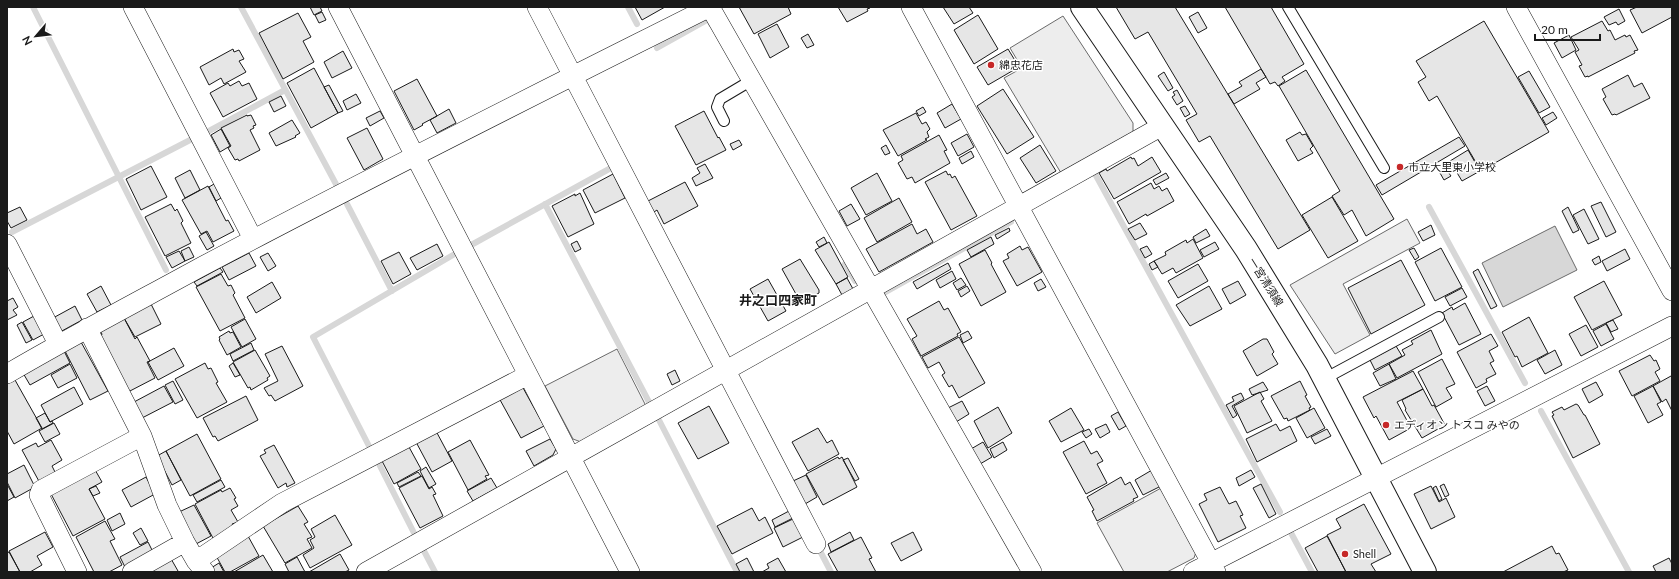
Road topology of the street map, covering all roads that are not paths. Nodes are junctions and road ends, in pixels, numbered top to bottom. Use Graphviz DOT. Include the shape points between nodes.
graph roads {
  1 [pos="133,7"];
  2 [pos="338,7"];
  3 [pos="536,7"];
  4 [pos="710,7"];
  5 [pos="911,7"];
  6 [pos="1082,7"];
  7 [pos="1288,7"];
  8 [pos="1516,7"];
  9 [pos="572,76"];
  10 [pos="752,80"];
  11 [pos="724,121"];
  12 [pos="1162,126"];
  13 [pos="415,156"];
  14 [pos="1384,168"];
  15 [pos="1018,206"];
  16 [pos="253,239"];
  17 [pos="7,244"];
  18 [pos="871,288"];
  19 [pos="1672,291"];
  20 [pos="1440,317"];
  21 [pos="1672,326"];
  22 [pos="87,328"];
  23 [pos="58,344"];
  24 [pos="725,370"];
  25 [pos="7,374"];
  26 [pos="528,375"];
  27 [pos="1324,378"];
  28 [pos="142,436"];
  29 [pos="571,457"];
  30 [pos="1377,478"];
  31 [pos="185,542"];
  32 [pos="816,544"];
  33 [pos="200,566"];
  34 [pos="1214,567"];
  35 [pos="78,572"];
  36 [pos="132,572"];
  37 [pos="366,572"];
  38 [pos="630,572"];
  39 [pos="1032,572"];
  40 [pos="1193,572"];
  41 [pos="1425,572"];
  1 -- 16 [label="street"];
  2 -- 13 [label="street"];
  3 -- 9 [label="street"];
  4 -- 9 [label="street"];
  4 -- 10 [label="street"];
  5 -- 15 [label="street"];
  6 -- 12 [label="main road, 一宮清須線"];
  7 -- 14 [label="lane"];
  8 -- 19 [label="street"];
  9 -- 13 [label="street"];
  9 -- 24 [label="street"];
  10 -- 11 [label="lane" via="720,99 717,108"];
  10 -- 18 [label="street"];
  12 -- 15 [label="street"];
  12 -- 27 [label="main road, 一宮清須線" via="1246,249"];
  13 -- 16 [label="street"];
  13 -- 26 [label="street"];
  15 -- 18 [label="street"];
  15 -- 34 [label="street"];
  16 -- 22 [label="street"];
  17 -- 23 [label="street"];
  18 -- 24 [label="street"];
  18 -- 39 [label="street"];
  20 -- 27 [label="lane"];
  21 -- 30 [label="street"];
  22 -- 23 [label="street"];
  22 -- 28 [label="street"];
  23 -- 25 [label="street"];
  24 -- 29 [label="street"];
  24 -- 32 [label="street"];
  26 -- 29 [label="street"];
  26 -- 33 [label="street" via="282,502"];
  27 -- 30 [label="main road, 一宮清須線"];
  28 -- 31 [label="street" via="167,505"];
  28 -- 35 [label="street" via="41,490 39,496"];
  29 -- 37 [label="street"];
  29 -- 38 [label="street"];
  30 -- 34 [label="street"];
  30 -- 41 [label="main road, 一宮清須線"];
  31 -- 33 [label="street"];
  31 -- 36 [label="street"];
  34 -- 40 [label="street"];
}
